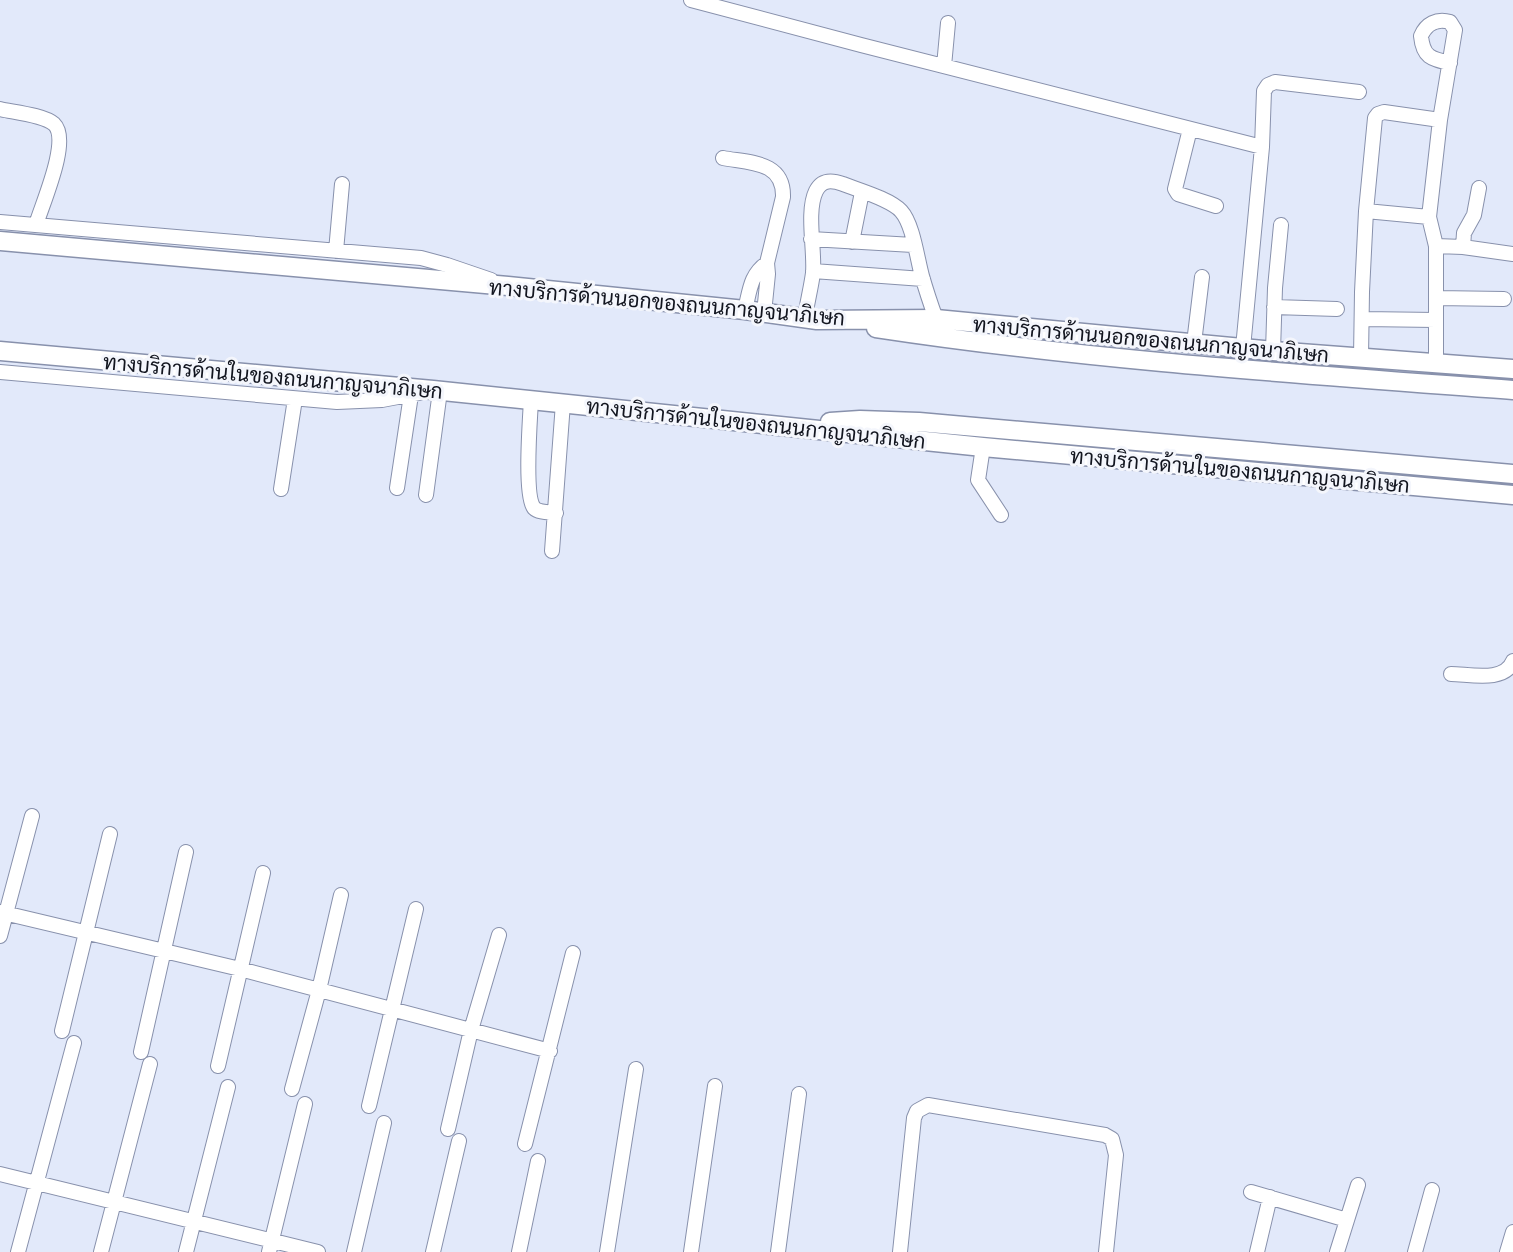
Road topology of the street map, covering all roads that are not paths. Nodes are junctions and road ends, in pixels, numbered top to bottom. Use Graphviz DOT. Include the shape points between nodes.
graph roads {
  1 [pos="691,0"];
  2 [pos="948,23"];
  3 [pos="1450,63"];
  4 [pos="944,66"];
  5 [pos="1359,92"];
  6 [pos="0,109"];
  7 [pos="1440,120"];
  8 [pos="1190,129"];
  9 [pos="1262,147"];
  10 [pos="723,158"];
  11 [pos="342,184"];
  12 [pos="1479,188"];
  13 [pos="862,192"];
  14 [pos="1216,207"];
  15 [pos="1366,211"];
  16 [pos="1429,217"];
  17 [pos="0,222"];
  18 [pos="36,225"];
  19 [pos="1281,225"];
  20 [pos="812,239"];
  21 [pos="4,241"];
  22 [pos="852,242"];
  23 [pos="913,245"];
  24 [pos="1436,246"];
  25 [pos="1463,247"];
  26 [pos="336,251"];
  27 [pos="1513,255"];
  28 [pos="768,263"];
  29 [pos="813,271"];
  30 [pos="1202,277"];
  31 [pos="923,279"];
  32 [pos="508,286"];
  33 [pos="1436,298"];
  34 [pos="1504,299"];
  35 [pos="1274,307"];
  36 [pos="1337,309"];
  37 [pos="745,310"];
  38 [pos="764,313"];
  39 [pos="811,319"];
  40 [pos="936,319"];
  41 [pos="1363,319"];
  42 [pos="1436,320"];
  43 [pos="1194,343"];
  44 [pos="1243,348"];
  45 [pos="0,351"];
  46 [pos="1273,351"];
  47 [pos="1361,357"];
  48 [pos="1436,363"];
  49 [pos="1513,369"];
  50 [pos="0,372"];
  51 [pos="1513,390"];
  52 [pos="436,391"];
  53 [pos="411,395"];
  54 [pos="295,399"];
  55 [pos="531,400"];
  56 [pos="563,404"];
  57 [pos="781,426"];
  58 [pos="983,447"];
  59 [pos="1513,474"];
  60 [pos="281,489"];
  61 [pos="397,489"];
  62 [pos="426,495"];
  63 [pos="1513,495"];
  64 [pos="556,513"];
  65 [pos="1000,515"];
  66 [pos="552,551"];
  67 [pos="1513,662"];
  68 [pos="1451,674"];
  69 [pos="32,816"];
  70 [pos="110,834"];
  71 [pos="186,852"];
  72 [pos="263,873"];
  73 [pos="341,896"];
  74 [pos="416,909"];
  75 [pos="3,913"];
  76 [pos="87,933"];
  77 [pos="499,935"];
  78 [pos="0,936"];
  79 [pos="164,950"];
  80 [pos="573,953"];
  81 [pos="240,969"];
  82 [pos="319,990"];
  83 [pos="393,1010"];
  84 [pos="471,1030"];
  85 [pos="63,1031"];
  86 [pos="74,1043"];
  87 [pos="550,1051"];
  88 [pos="218,1066"];
  89 [pos="636,1069"];
  90 [pos="715,1086"];
  91 [pos="228,1087"];
  92 [pos="292,1089"];
  93 [pos="799,1094"];
  94 [pos="305,1104"];
  95 [pos="369,1106"];
  96 [pos="384,1123"];
  97 [pos="448,1129"];
  98 [pos="459,1141"];
  99 [pos="525,1144"];
  100 [pos="538,1161"];
  101 [pos="0,1174"];
  102 [pos="36,1183"];
  103 [pos="1358,1185"];
  104 [pos="1432,1190"];
  105 [pos="1251,1192"];
  106 [pos="1270,1197"];
  107 [pos="113,1202"];
  108 [pos="1347,1220"];
  109 [pos="194,1222"];
  110 [pos="1513,1232"];
  111 [pos="270,1246"];
  112 [pos="18,1252"];
  113 [pos="101,1252"];
  114 [pos="186,1252"];
  115 [pos="318,1252"];
  116 [pos="354,1252"];
  117 [pos="434,1252"];
  118 [pos="519,1252"];
  119 [pos="607,1252"];
  120 [pos="692,1252"];
  121 [pos="778,1252"];
  122 [pos="900,1252"];
  123 [pos="1106,1252"];
  124 [pos="1257,1252"];
  125 [pos="1337,1252"];
  126 [pos="1415,1252"];
  127 [pos="1507,1252"];
  1 -- 4 [label="street"];
  2 -- 4 [label="street"];
  3 -- 7 [label="street"];
  4 -- 8 [label="street"];
  5 -- 9 [label="street" via="1275,82 1268,85 1264,91"];
  6 -- 18 [label="street" via="45,118 59,133 58,159"];
  7 -- 15 [label="street" via="1378,114"];
  7 -- 16 [label="street"];
  8 -- 9 [label="street"];
  8 -- 14 [label="street" via="1175,189 1178,194"];
  9 -- 44 [label="street"];
  10 -- 28 [label="street" via="762,165 780,178 783,197"];
  11 -- 26 [label="street"];
  12 -- 25 [label="street"];
  13 -- 20 [label="street" via="835,181 822,184 813,199"];
  13 -- 22 [label="street"];
  13 -- 23 [label="street" via="900,210"];
  15 -- 16 [label="street"];
  15 -- 41 [label="street"];
  16 -- 24 [label="street"];
  17 -- 18 [label="street"];
  18 -- 26 [label="street"];
  19 -- 35 [label="street"];
  20 -- 22 [label="street"];
  20 -- 29 [label="street"];
  21 -- 32 [label="main road, ทางบริการด้านนอกของถนนกาญจนาภิเษก"];
  22 -- 23 [label="street"];
  23 -- 31 [label="street"];
  24 -- 25 [label="street"];
  24 -- 33 [label="street"];
  25 -- 27 [label="street"];
  26 -- 32 [label="street" via="421,258"];
  28 -- 37 [label="street" via="753,276"];
  28 -- 38 [label="street"];
  29 -- 31 [label="street"];
  29 -- 39 [label="street"];
  30 -- 43 [label="street"];
  31 -- 40 [label="street"];
  32 -- 37 [label="main road, ทางบริการด้านนอกของถนนกาญจนาภิเษก"];
  33 -- 34 [label="street"];
  33 -- 42 [label="street"];
  35 -- 36 [label="street"];
  35 -- 46 [label="street"];
  37 -- 38 [label="main road, ทางบริการด้านนอกของถนนกาญจนาภิเษก"];
  38 -- 39 [label="main road, ทางบริการด้านนอกของถนนกาญจนาภิเษก"];
  39 -- 40 [label="main road, ทางบริการด้านนอกของถนนกาญจนาภิเษก"];
  39 -- 51 [label="main road" via="1044,351 1224,369"];
  40 -- 43 [label="main road, ทางบริการด้านนอกของถนนกาญจนาภิเษก"];
  41 -- 42 [label="street"];
  41 -- 47 [label="street"];
  42 -- 48 [label="street"];
  43 -- 44 [label="main road, ทางบริการด้านนอกของถนนกาญจนาภิเษก"];
  44 -- 46 [label="main road, ทางบริการด้านนอกของถนนกาญจนาภิเษก"];
  45 -- 52 [label="main road, ทางบริการด้านในของถนนกาญจนาภิเษก"];
  46 -- 47 [label="main road, ทางบริการด้านนอกของถนนกาญจนาภิเษก"];
  47 -- 48 [label="main road, ทางบริการด้านนอกของถนนกาญจนาภิเษก"];
  48 -- 49 [label="main road, ทางบริการด้านนอกของถนนกาญจนาภิเษก"];
  50 -- 54 [label="street"];
  52 -- 53 [label="street"];
  52 -- 55 [label="main road, ทางบริการด้านในของถนนกาญจนาภิเษก"];
  52 -- 62 [label="street"];
  53 -- 54 [label="street" via="361,402"];
  53 -- 61 [label="street"];
  54 -- 60 [label="street"];
  55 -- 56 [label="main road, ทางบริการด้านในของถนนกาญจนาภิเษก"];
  55 -- 64 [label="street" via="531,500 538,511"];
  56 -- 57 [label="main road, ทางบริการด้านในของถนนกาญจนาภิเษก"];
  56 -- 64 [label="street"];
  57 -- 58 [label="main road, ทางบริการด้านในของถนนกาญจนาภิเษก"];
  57 -- 59 [label="main road" via="860,420 919,422"];
  58 -- 63 [label="main road, ทางบริการด้านในของถนนกาญจนาภิเษก"];
  58 -- 65 [label="street" via="978,480"];
  64 -- 66 [label="street"];
  67 -- 68 [label="street" via="1500,674"];
  69 -- 75 [label="street"];
  70 -- 76 [label="street"];
  71 -- 79 [label="street"];
  72 -- 81 [label="street"];
  73 -- 82 [label="street"];
  74 -- 83 [label="street"];
  75 -- 76 [label="street"];
  75 -- 78 [label="street"];
  76 -- 79 [label="street"];
  76 -- 85 [label="street"];
  77 -- 84 [label="street"];
  79 -- 81 [label="street"];
  79 -- 107 [label="street"];
  80 -- 87 [label="street"];
  81 -- 82 [label="street"];
  81 -- 88 [label="street"];
  82 -- 83 [label="street"];
  82 -- 92 [label="street"];
  83 -- 84 [label="street"];
  83 -- 95 [label="street"];
  84 -- 87 [label="street"];
  84 -- 97 [label="street"];
  86 -- 102 [label="street"];
  87 -- 99 [label="street"];
  89 -- 119 [label="street"];
  90 -- 120 [label="street"];
  91 -- 109 [label="street"];
  93 -- 121 [label="street"];
  94 -- 111 [label="street"];
  96 -- 116 [label="street"];
  98 -- 117 [label="street"];
  100 -- 118 [label="street"];
  101 -- 102 [label="street"];
  102 -- 107 [label="street"];
  102 -- 112 [label="street"];
  103 -- 108 [label="street"];
  104 -- 126 [label="street"];
  105 -- 106 [label="street"];
  106 -- 108 [label="street"];
  106 -- 124 [label="street"];
  107 -- 109 [label="street"];
  107 -- 113 [label="street"];
  108 -- 125 [label="street"];
  109 -- 111 [label="street"];
  109 -- 114 [label="street"];
  110 -- 127 [label="street"];
  111 -- 115 [label="street"];
  122 -- 123 [label="street" via="914,1118 917,1111 928,1105 1112,1139 1116,1155"];
}
